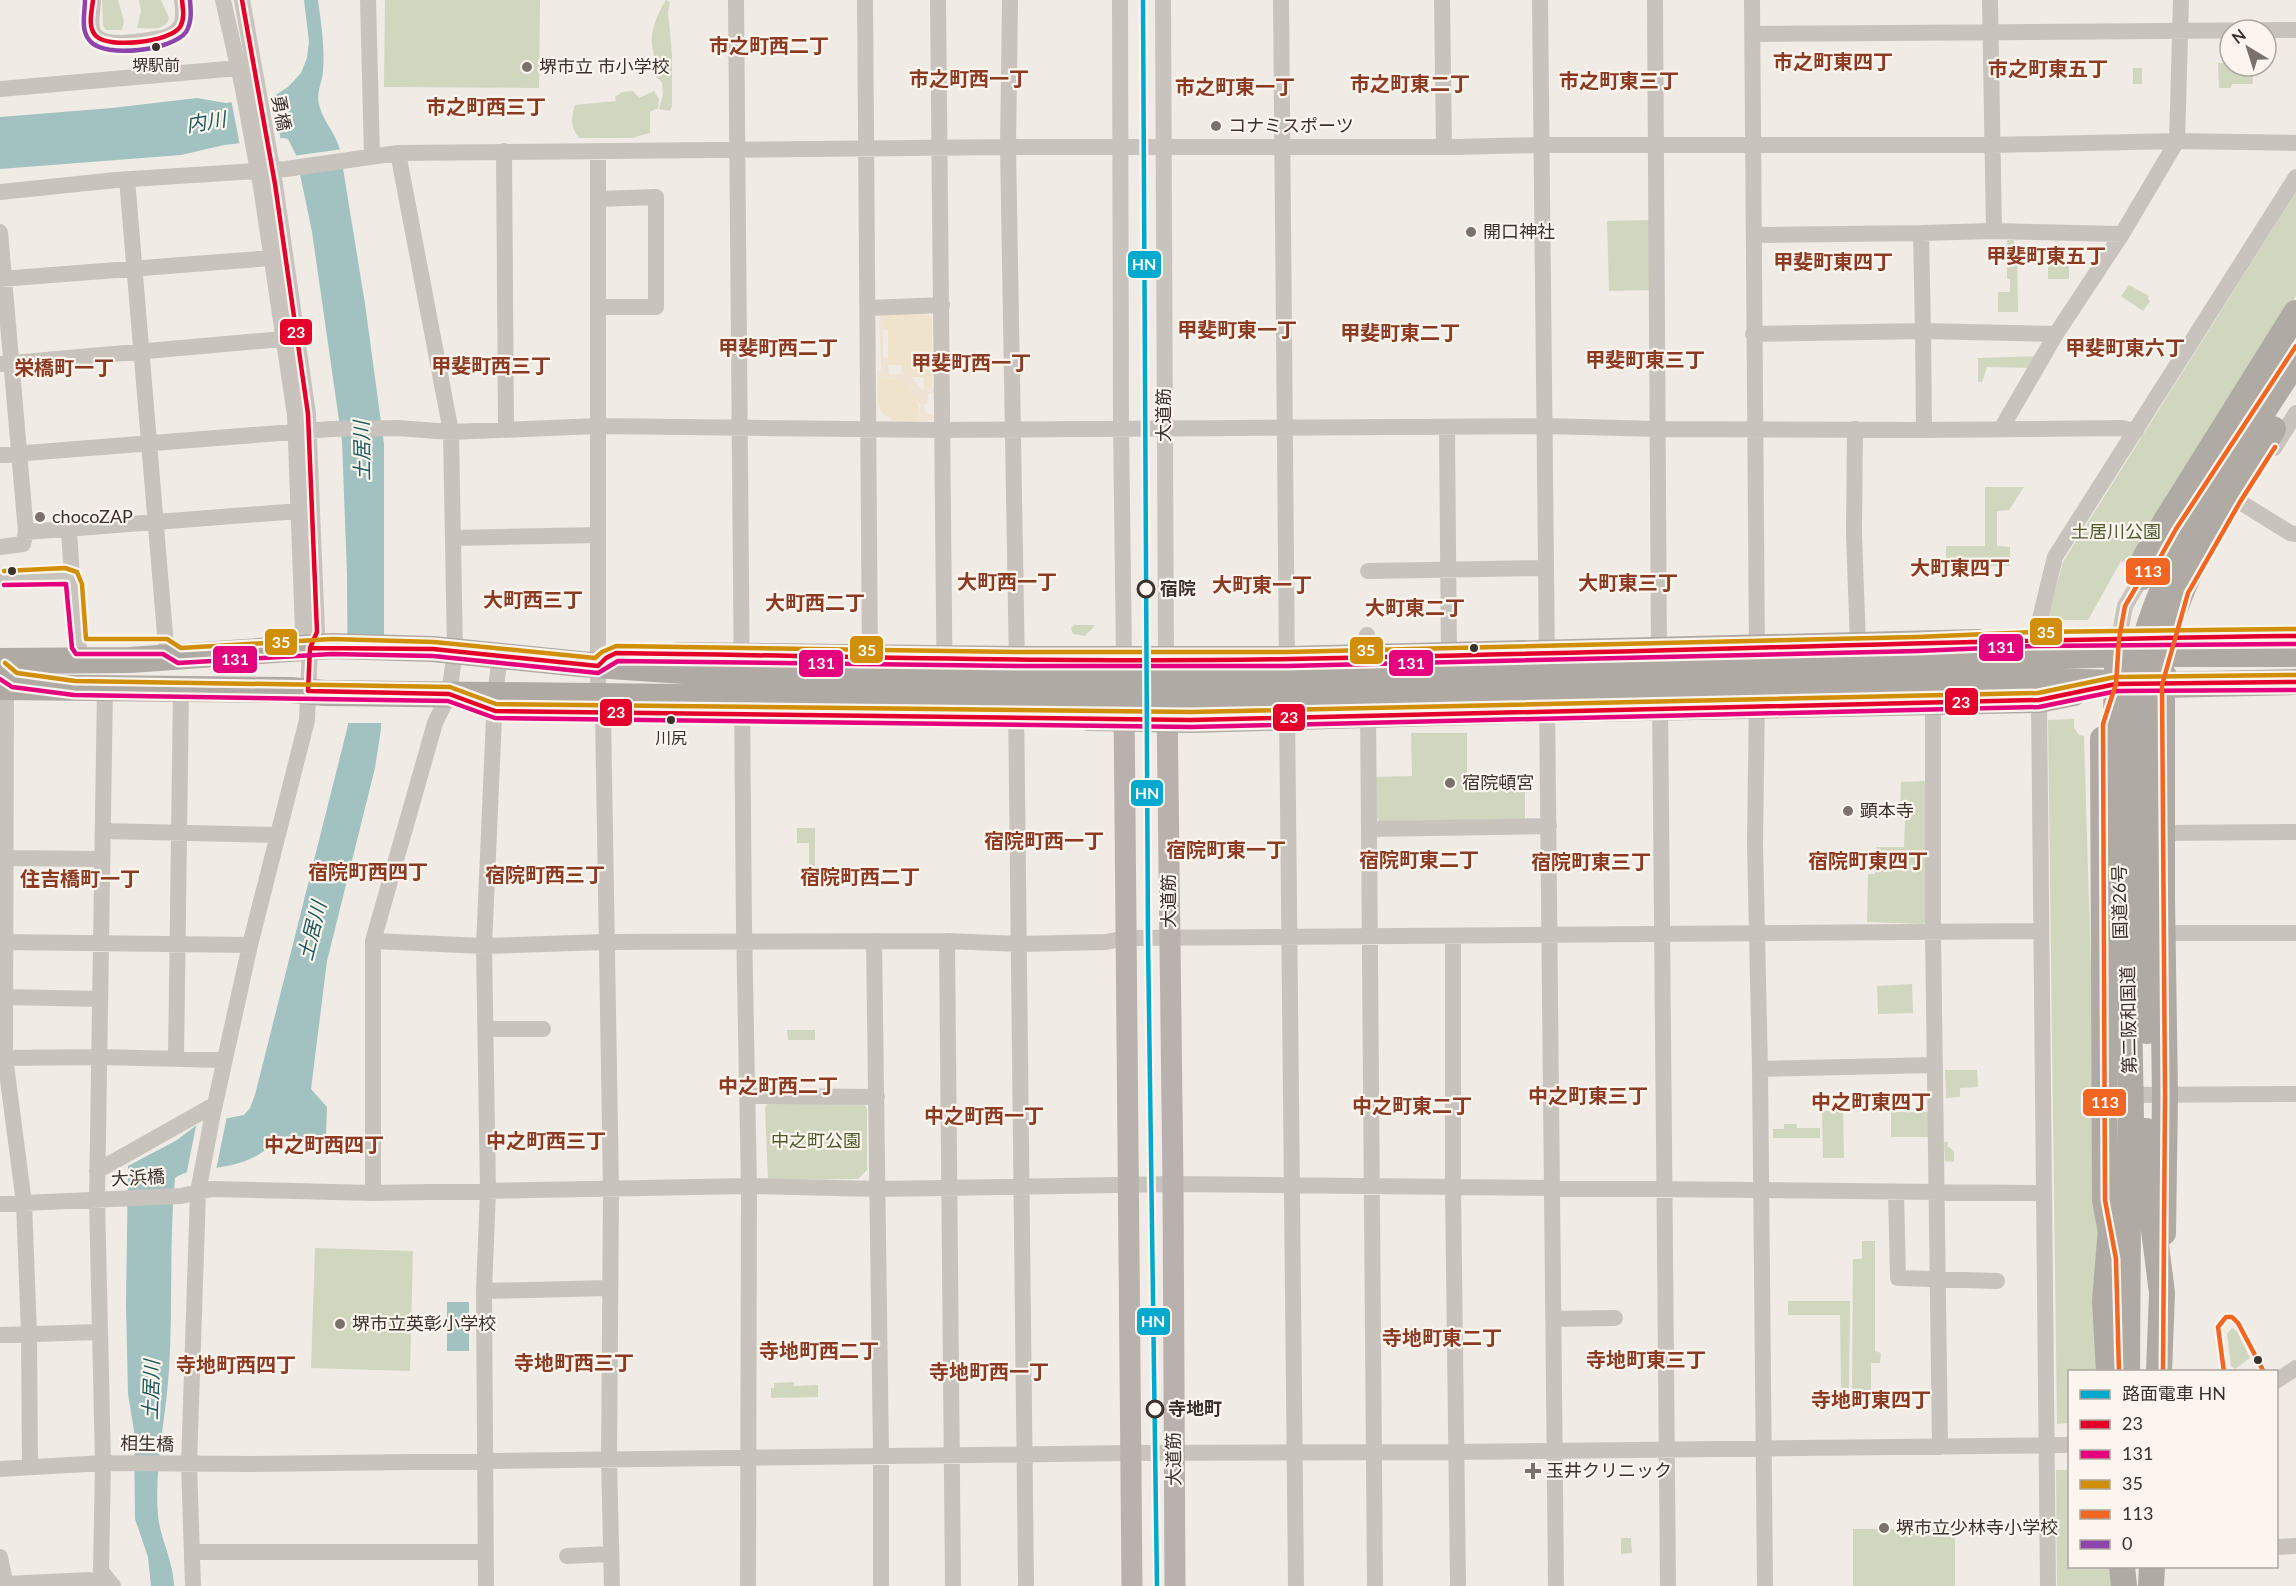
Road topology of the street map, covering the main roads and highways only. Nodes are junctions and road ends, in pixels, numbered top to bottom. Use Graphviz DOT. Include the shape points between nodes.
graph roads {
  1 [pos="2296,313"];
  2 [pos="2296,360"];
  3 [pos="2296,392"];
  4 [pos="2142,577"];
  5 [pos="2296,636"];
  6 [pos="0,645"];
  7 [pos="2118,646"];
  8 [pos="80,654"];
  9 [pos="2296,654"];
  10 [pos="0,661"];
  11 [pos="2159,664"];
  12 [pos="1933,672"];
  13 [pos="1367,675"];
  14 [pos="1757,677"];
  15 [pos="1659,679"];
  16 [pos="1547,681"];
  17 [pos="2296,682"];
  18 [pos="2116,684"];
  19 [pos="742,685"];
  20 [pos="1287,687"];
  21 [pos="945,688"];
  22 [pos="1017,689"];
  23 [pos="1167,689"];
  24 [pos="2,690"];
  25 [pos="1124,690"];
  26 [pos="105,697"];
  27 [pos="2115,821"];
  28 [pos="2112,1095"];
  29 [pos="2163,1160"];
  30 [pos="2109,1370"];
  31 [pos="2119,1370"];
  32 [pos="2127,1370"];
  33 [pos="2138,1370"];
  34 [pos="2145,1370"];
  35 [pos="2161,1370"];
  36 [pos="2161,1370"];
  37 [pos="2124,1568"];
  38 [pos="2145,1568"];
  39 [pos="2154,1568"];
  40 [pos="1132,1586"];
  41 [pos="1175,1586"];
  42 [pos="2125,1586"];
  43 [pos="2146,1586"];
  44 [pos="2153,1586"];
  1 -- 4 [label="highway" via="2145,558"];
  2 -- 11 [label="highway, bridge" via="2193,527 2157,604"];
  3 -- 11 [label="highway, bridge" via="2208,535 2175,607"];
  5 -- 11 [label="highway" via="2208,638"];
  6 -- 8 [label="highway"];
  7 -- 11 [label="highway"];
  7 -- 12 [label="highway"];
  7 -- 12 [label="highway" via="2035,639"];
  7 -- 18 [label="highway"];
  8 -- 10 [label="highway"];
  8 -- 19 [label="highway" via="400,648 598,666 616,653"];
  9 -- 11 [label="highway"];
  11 -- 17 [label="highway"];
  11 -- 18 [label="highway"];
  11 -- 29 [label="highway"];
  11 -- 32 [label="highway, 第二阪和国道, bridge" via="2126,742 2131,1119"];
  11 -- 34 [label="highway, 第二阪和国道, bridge" via="2147,724 2142,785"];
  11 -- 35 [label="highway, bridge" via="2147,864 2146,1150 2162,1293"];
  12 -- 14 [label="highway"];
  12 -- 14 [label="highway"];
  12 -- 14 [label="highway" via="1858,645"];
  12 -- 18 [label="highway"];
  12 -- 18 [label="highway" via="2039,700"];
  13 -- 16 [label="highway"];
  13 -- 16 [label="highway" via="1449,664"];
  13 -- 20 [label="highway"];
  13 -- 20 [label="highway"];
  14 -- 15 [label="highway"];
  14 -- 15 [label="highway"];
  15 -- 16 [label="highway"];
  15 -- 16 [label="highway"];
  18 -- 27 [label="highway, 国道26号"];
  18 -- 28 [label="highway" via="2103,724"];
  19 -- 21 [label="highway"];
  19 -- 21 [label="highway" via="870,665"];
  19 -- 26 [label="highway" via="601,705"];
  20 -- 23 [label="highway"];
  20 -- 23 [label="highway"];
  21 -- 22 [label="highway"];
  21 -- 22 [label="highway"];
  22 -- 25 [label="highway"];
  22 -- 25 [label="highway"];
  23 -- 25 [label="highway"];
  23 -- 25 [label="highway"];
  23 -- 41 [label="main road, 大道筋"];
  24 -- 26 [label="highway"];
  24 -- 26 [label="highway" via="74,688"];
  25 -- 40 [label="main road"];
  27 -- 28 [label="highway, 国道26号" via="2121,875"];
  27 -- 30 [label="highway, bridge" via="2117,1149 2105,1301"];
  28 -- 31 [label="highway" via="2105,1200 2116,1259"];
  29 -- 33 [label="highway" via="2139,1196"];
  29 -- 36 [label="highway"];
  37 -- 42 [label="highway, bridge"];
  38 -- 43 [label="highway"];
  39 -- 44 [label="highway"];
}
